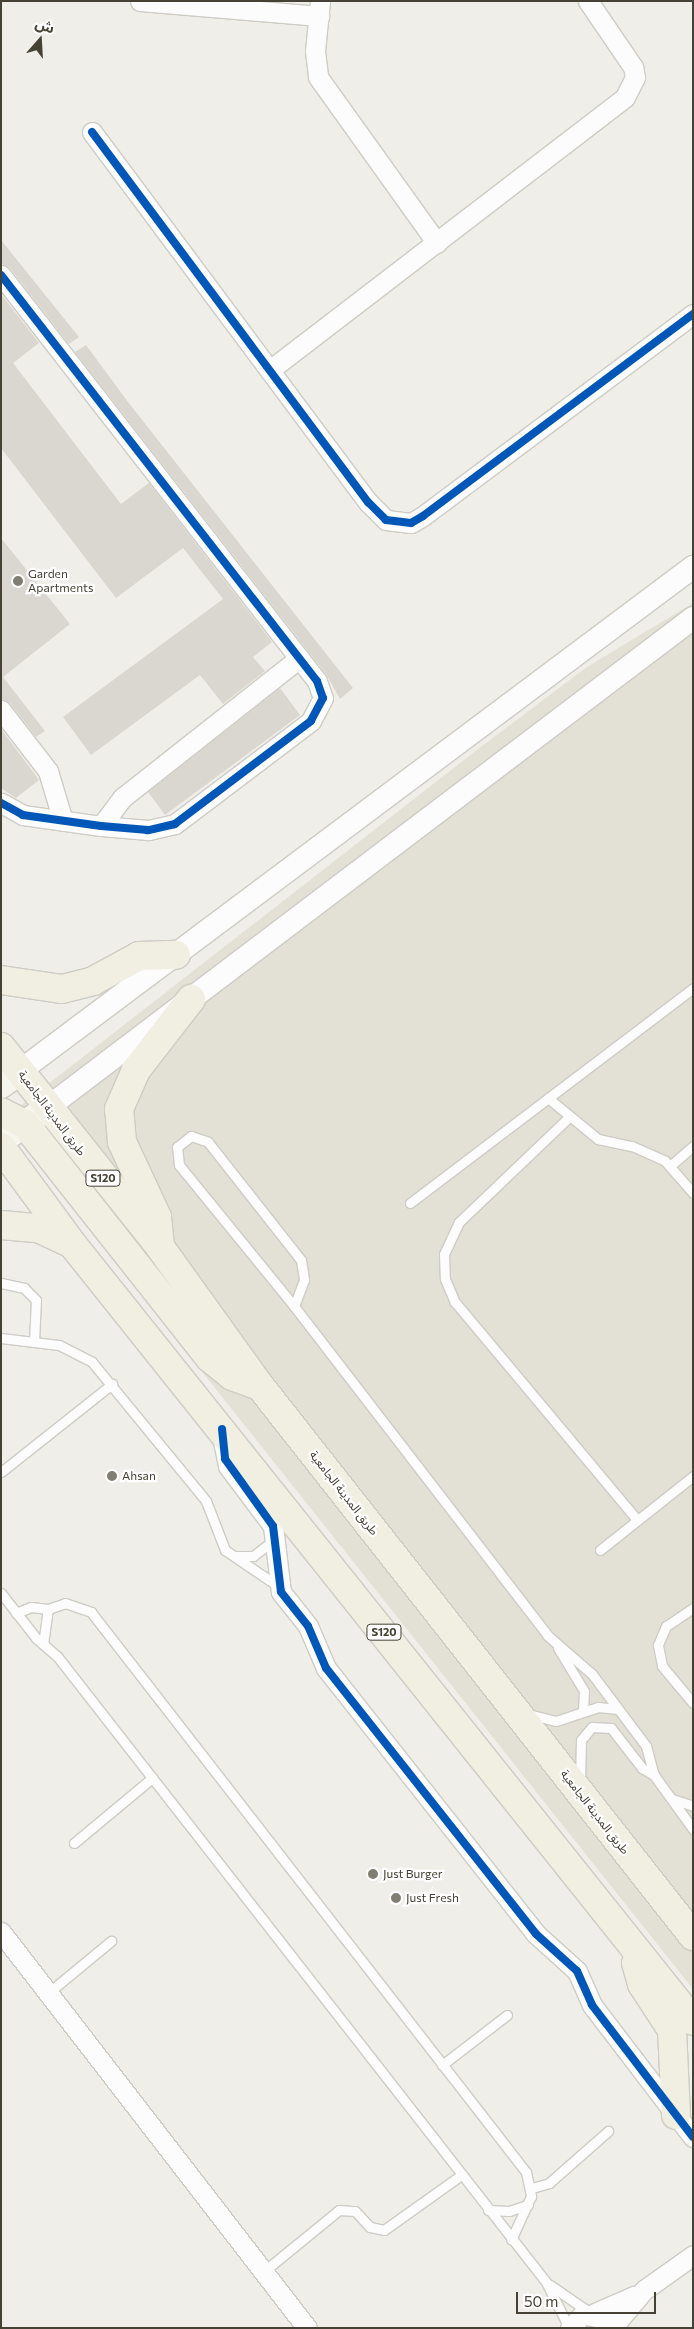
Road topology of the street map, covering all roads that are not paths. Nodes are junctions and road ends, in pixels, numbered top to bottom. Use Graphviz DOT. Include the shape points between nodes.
graph roads {
  1 [pos="140,1"];
  2 [pos="588,1"];
  3 [pos="320,9"];
  4 [pos="92,132"];
  5 [pos="437,243"];
  6 [pos="1,275"];
  7 [pos="693,314"];
  8 [pos="270,369"];
  9 [pos="693,567"];
  10 [pos="693,618"];
  11 [pos="299,658"];
  12 [pos="1,710"];
  13 [pos="1,803"];
  14 [pos="63,821"];
  15 [pos="101,826"];
  16 [pos="176,955"];
  17 [pos="1,980"];
  18 [pos="692,990"];
  19 [pos="191,999"];
  20 [pos="1,1047"];
  21 [pos="10,1078"];
  22 [pos="1,1093"];
  23 [pos="548,1098"];
  24 [pos="47,1108"];
  25 [pos="1,1112"];
  26 [pos="568,1118"];
  27 [pos="25,1124"];
  28 [pos="1,1141"];
  29 [pos="693,1146"];
  30 [pos="1,1147"];
  31 [pos="670,1166"];
  32 [pos="693,1193"];
  33 [pos="410,1203"];
  34 [pos="1,1225"];
  35 [pos="73,1245"];
  36 [pos="160,1248"];
  37 [pos="1,1283"];
  38 [pos="294,1306"];
  39 [pos="1,1338"];
  40 [pos="34,1341"];
  41 [pos="112,1384"];
  42 [pos="260,1386"];
  43 [pos="222,1429"];
  44 [pos="1,1472"];
  45 [pos="693,1476"];
  46 [pos="637,1520"];
  47 [pos="276,1537"];
  48 [pos="600,1550"];
  49 [pos="234,1555"];
  50 [pos="278,1586"];
  51 [pos="1,1593"];
  52 [pos="48,1608"];
  53 [pos="693,1608"];
  54 [pos="16,1613"];
  55 [pos="43,1644"];
  56 [pos="558,1648"];
  57 [pos="693,1703"];
  58 [pos="511,1705"];
  59 [pos="618,1709"];
  60 [pos="583,1712"];
  61 [pos="654,1775"];
  62 [pos="152,1778"];
  63 [pos="585,1798"];
  64 [pos="671,1799"];
  65 [pos="693,1806"];
  66 [pos="693,1829"];
  67 [pos="74,1843"];
  68 [pos="1,1932"];
  69 [pos="693,1936"];
  70 [pos="111,1941"];
  71 [pos="636,1946"];
  72 [pos="48,1993"];
  73 [pos="507,2014"];
  74 [pos="693,2021"];
  75 [pos="442,2065"];
  76 [pos="676,2115"];
  77 [pos="608,2131"];
  78 [pos="693,2137"];
  79 [pos="461,2175"];
  80 [pos="532,2188"];
  81 [pos="529,2204"];
  82 [pos="488,2210"];
  83 [pos="511,2240"];
  84 [pos="693,2255"];
  85 [pos="263,2272"];
  86 [pos="546,2282"];
  87 [pos="644,2290"];
  88 [pos="592,2313"];
  89 [pos="306,2328"];
  90 [pos="570,2328"];
  91 [pos="611,2328"];
  1 -- 3 [label="street"];
  2 -- 5 [label="street" via="633,66 635,76 625,97"];
  3 -- 5 [label="street" via="315,63 325,90"];
  4 -- 8 [label="street"];
  5 -- 8 [label="street"];
  6 -- 11 [label="street"];
  7 -- 8 [label="street" via="411,523 386,520 378,514"];
  9 -- 16 [label="street"];
  10 -- 19 [label="street"];
  11 -- 15 [label="street" via="122,798"];
  11 -- 15 [label="street" via="323,698 311,722 175,824 148,830"];
  12 -- 14 [label="street" via="48,771"];
  13 -- 14 [label="street" via="23,815"];
  14 -- 15 [label="street"];
  16 -- 17 [label="main road" via="139,956 93,980 62,989 32,988"];
  16 -- 21 [label="street"];
  18 -- 23 [label="lane"];
  19 -- 24 [label="street"];
  19 -- 36 [label="main road" via="136,1070 119,1109 122,1142 158,1217"];
  20 -- 21 [label="main road, طريق المدينة الجامعية / S120"];
  21 -- 24 [label="main road, طريق المدينة الجامعية / S120"];
  22 -- 24 [label="main road" via="24,1107"];
  23 -- 26 [label="lane"];
  23 -- 33 [label="lane"];
  24 -- 27 [label="main road"];
  24 -- 36 [label="main road, طريق المدينة الجامعية / S120"];
  25 -- 27 [label="main road"];
  26 -- 31 [label="lane" via="598,1139 649,1152"];
  26 -- 46 [label="lane" via="459,1222 444,1254 445,1278 456,1302"];
  27 -- 28 [label="main road"];
  27 -- 42 [label="main road" via="210,1358 232,1376"];
  29 -- 31 [label="lane"];
  30 -- 35 [label="main road"];
  31 -- 32 [label="lane"];
  34 -- 35 [label="main road" via="38,1228"];
  35 -- 43 [label="main road, S120"];
  36 -- 42 [label="main road, طريق المدينة الجامعية / S120"];
  37 -- 40 [label="lane" via="24,1288 36,1300"];
  38 -- 38 [label="lane" via="304,1280 298,1254 208,1142 197,1136 186,1138 177,1147 179,1164"];
  38 -- 56 [label="lane"];
  39 -- 40 [label="lane"];
  40 -- 41 [label="lane" via="82,1355"];
  41 -- 44 [label="lane"];
  41 -- 49 [label="lane" via="206,1501 220,1542"];
  42 -- 58 [label="main road, طريق المدينة الجامعية / S120"];
  43 -- 47 [label="street" via="225,1459 264,1510"];
  43 -- 71 [label="main road, S120"];
  45 -- 46 [label="lane"];
  46 -- 48 [label="lane"];
  47 -- 49 [label="lane" via="263,1552"];
  47 -- 50 [label="street"];
  49 -- 50 [label="lane"];
  50 -- 76 [label="street" via="308,1626 326,1668 536,1934 577,1971 592,2005"];
  51 -- 54 [label="lane"];
  52 -- 54 [label="lane" via="32,1607"];
  52 -- 55 [label="lane"];
  52 -- 75 [label="lane" via="65,1603 91,1612"];
  53 -- 57 [label="lane" via="666,1626 658,1645 662,1666"];
  54 -- 55 [label="lane"];
  55 -- 62 [label="lane"];
  56 -- 59 [label="lane" via="583,1664"];
  56 -- 60 [label="lane" via="584,1691"];
  58 -- 60 [label="lane" via="550,1720"];
  58 -- 63 [label="main road, طريق المدينة الجامعية / S120"];
  59 -- 60 [label="lane" via="598,1707"];
  59 -- 61 [label="lane" via="646,1746"];
  61 -- 63 [label="lane" via="642,1768 616,1732 605,1726 592,1727 581,1740 579,1760"];
  61 -- 64 [label="lane"];
  62 -- 67 [label="lane"];
  62 -- 79 [label="lane"];
  63 -- 69 [label="main road, طريق المدينة الجامعية / S120"];
  64 -- 65 [label="lane"];
  64 -- 66 [label="lane"];
  68 -- 72 [label="street"];
  70 -- 72 [label="lane"];
  71 -- 74 [label="main road, S120"];
  71 -- 76 [label="main road" via="642,1984 674,2038"];
  72 -- 85 [label="street"];
  73 -- 75 [label="lane"];
  75 -- 80 [label="lane" via="526,2172"];
  76 -- 78 [label="street"];
  77 -- 80 [label="lane" via="549,2183"];
  79 -- 82 [label="lane"];
  79 -- 85 [label="lane" via="384,2230 370,2227 355,2211 339,2210"];
  80 -- 81 [label="lane"];
  81 -- 82 [label="lane" via="509,2211"];
  81 -- 83 [label="lane"];
  82 -- 83 [label="lane"];
  83 -- 86 [label="lane"];
  84 -- 87 [label="street"];
  85 -- 89 [label="street"];
  86 -- 88 [label="lane"];
  86 -- 90 [label="lane"];
  87 -- 88 [label="street"];
  87 -- 91 [label="street"];
  88 -- 90 [label="street" via="577,2318"];
  88 -- 91 [label="street"];
}
